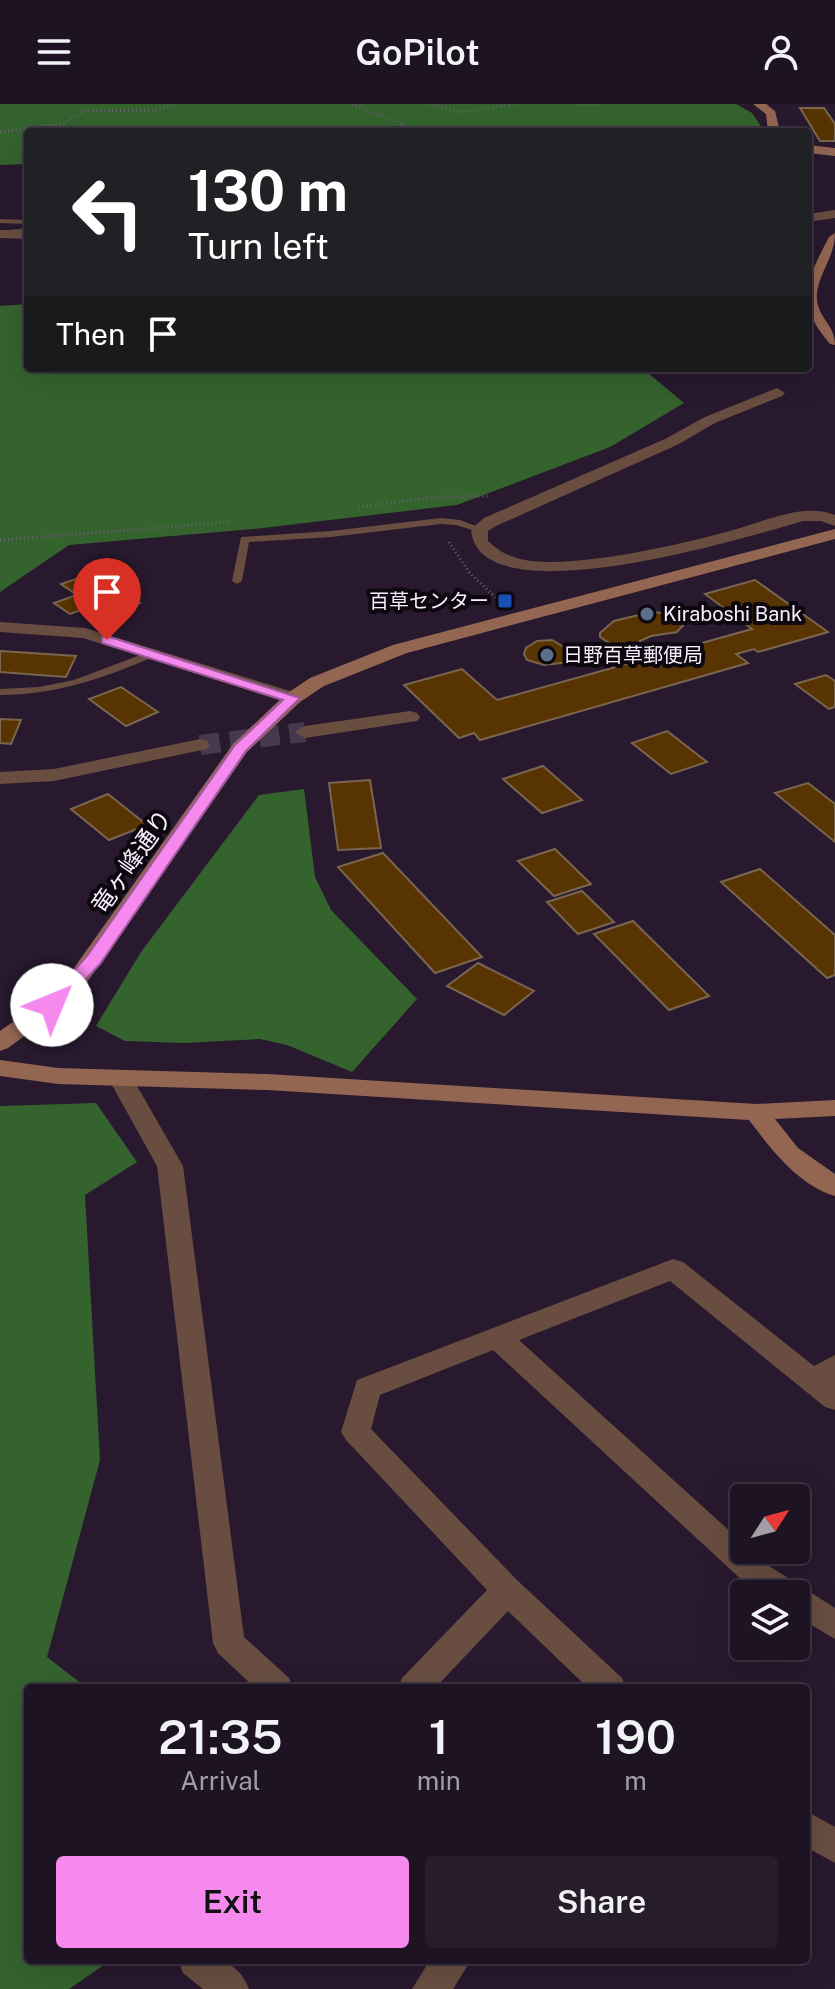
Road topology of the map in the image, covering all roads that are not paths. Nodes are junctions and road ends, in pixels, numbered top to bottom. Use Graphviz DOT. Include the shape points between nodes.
graph roads {
  1 [pos="759,104"];
  2 [pos="773,128"];
  3 [pos="812,149"];
  4 [pos="835,152"];
  5 [pos="835,214"];
  6 [pos="812,217"];
  7 [pos="0,221"];
  8 [pos="24,222"];
  9 [pos="24,232"];
  10 [pos="0,234"];
  11 [pos="834,239"];
  12 [pos="812,283"];
  13 [pos="812,310"];
  14 [pos="835,341"];
  15 [pos="777,393"];
  16 [pos="835,521"];
  17 [pos="479,529"];
  18 [pos="835,534"];
  19 [pos="237,581"];
  20 [pos="0,627"];
  21 [pos="151,654"];
  22 [pos="0,692"];
  23 [pos="293,698"];
  24 [pos="410,717"];
  25 [pos="305,732"];
  26 [pos="200,745"];
  27 [pos="0,778"];
  28 [pos="0,1043"];
  29 [pos="0,1068"];
  30 [pos="120,1078"];
  31 [pos="835,1108"];
  32 [pos="756,1112"];
  33 [pos="835,1187"];
  34 [pos="497,1337"];
  35 [pos="828,1382"];
  36 [pos="766,1580"];
  37 [pos="507,1590"];
  38 [pos="810,1608"];
  39 [pos="835,1625"];
  40 [pos="273,1684"];
  41 [pos="418,1684"];
  42 [pos="606,1684"];
  43 [pos="810,1830"];
  44 [pos="835,1847"];
  45 [pos="201,1964"];
  46 [pos="450,1964"];
  47 [pos="231,1989"];
  48 [pos="430,1989"];
  1 -- 2 [label="street" via="771,113"];
  3 -- 4 [label="street"];
  5 -- 6 [label="street"];
  7 -- 8 [label="lane"];
  9 -- 10 [label="street"];
  11 -- 12 [label="street"];
  13 -- 14 [label="street"];
  15 -- 17 [label="street"];
  16 -- 17 [label="street" via="802,516 695,546 558,568 498,558 480,542"];
  17 -- 19 [label="lane" via="441,521 245,539"];
  18 -- 23 [label="street, 竜ヶ峰通り" via="400,649 340,671"];
  20 -- 21 [label="street" via="85,633"];
  21 -- 22 [label="lane" via="59,689"];
  21 -- 23 [label="street"];
  23 -- 28 [label="street, 竜ヶ峰通り" via="240,748 77,980"];
  24 -- 25 [label="street"];
  26 -- 27 [label="street" via="54,775"];
  29 -- 30 [label="street"];
  30 -- 32 [label="street"];
  30 -- 40 [label="street" via="170,1166 229,1643"];
  31 -- 32 [label="street"];
  32 -- 33 [label="street" via="789,1154"];
  34 -- 35 [label="street" via="673,1269"];
  34 -- 36 [label="street"];
  34 -- 37 [label="street" via="367,1388 356,1432"];
  37 -- 41 [label="street"];
  37 -- 42 [label="street"];
  38 -- 39 [label="street"];
  43 -- 44 [label="street"];
  45 -- 47 [label="street"];
  46 -- 48 [label="street"];
}
